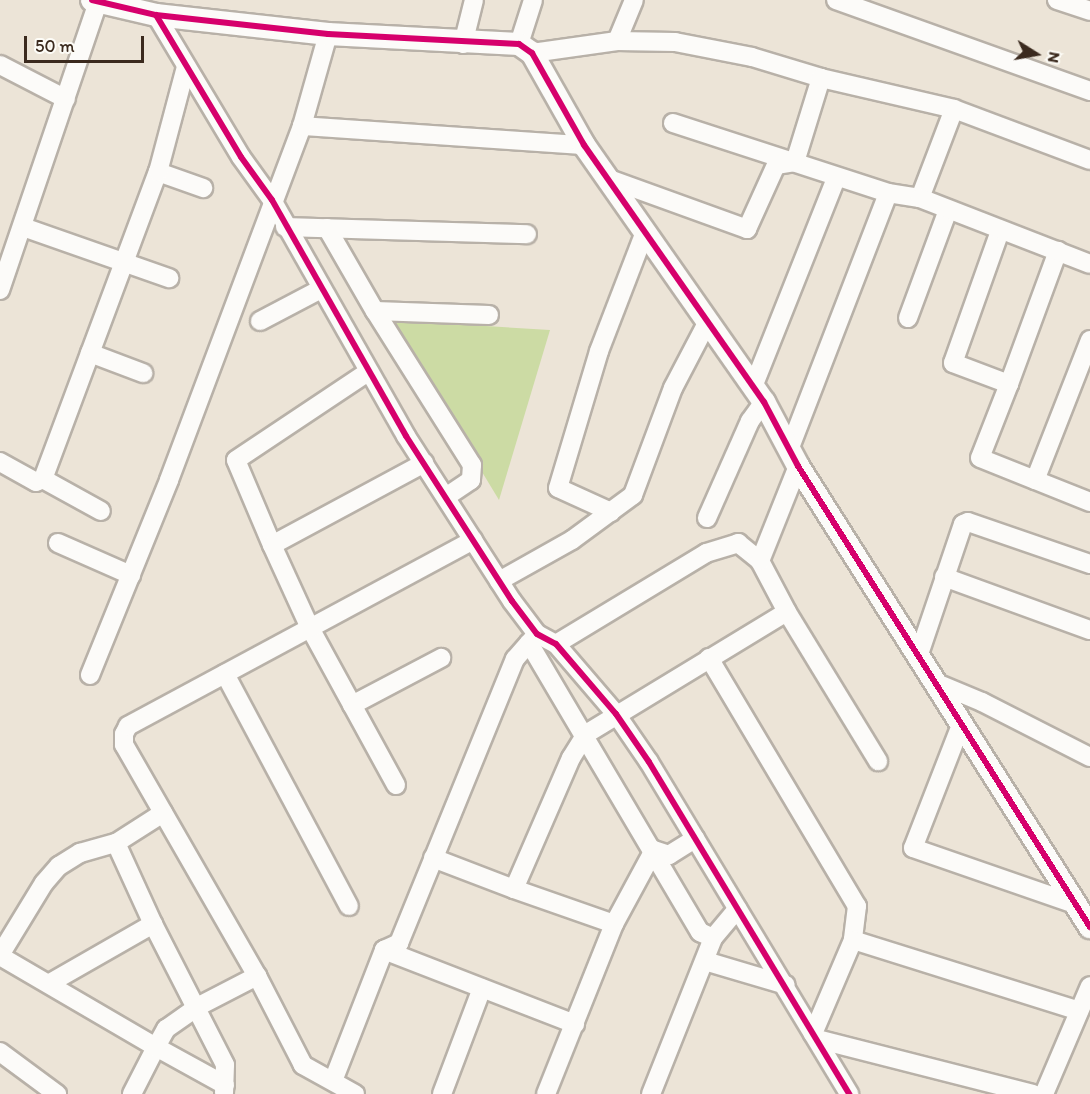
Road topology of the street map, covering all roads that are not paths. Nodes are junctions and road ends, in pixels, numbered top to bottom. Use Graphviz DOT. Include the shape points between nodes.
graph roads {
  1 [pos="474,0"];
  2 [pos="532,0"];
  3 [pos="634,0"];
  4 [pos="836,0"];
  5 [pos="1057,0"];
  6 [pos="95,1"];
  7 [pos="1090,11"];
  8 [pos="156,15"];
  9 [pos="328,34"];
  10 [pos="617,41"];
  11 [pos="463,44"];
  12 [pos="526,49"];
  13 [pos="0,65"];
  14 [pos="186,67"];
  15 [pos="821,78"];
  16 [pos="1090,91"];
  17 [pos="66,99"];
  18 [pos="954,109"];
  19 [pos="673,123"];
  20 [pos="302,126"];
  21 [pos="584,145"];
  22 [pos="1090,160"];
  23 [pos="795,162"];
  24 [pos="158,172"];
  25 [pos="836,178"];
  26 [pos="609,179"];
  27 [pos="203,188"];
  28 [pos="888,193"];
  29 [pos="920,198"];
  30 [pos="272,200"];
  31 [pos="948,210"];
  32 [pos="23,227"];
  33 [pos="285,227"];
  34 [pos="327,228"];
  35 [pos="1000,231"];
  36 [pos="645,232"];
  37 [pos="527,234"];
  38 [pos="1058,251"];
  39 [pos="126,263"];
  40 [pos="1090,264"];
  41 [pos="169,278"];
  42 [pos="321,289"];
  43 [pos="0,290"];
  44 [pos="375,311"];
  45 [pos="489,315"];
  46 [pos="908,318"];
  47 [pos="260,321"];
  48 [pos="707,323"];
  49 [pos="1090,340"];
  50 [pos="90,353"];
  51 [pos="368,372"];
  52 [pos="143,373"];
  53 [pos="1009,384"];
  54 [pos="758,395"];
  55 [pos="794,458"];
  56 [pos="0,462"];
  57 [pos="424,463"];
  58 [pos="43,479"];
  59 [pos="1035,480"];
  60 [pos="446,497"];
  61 [pos="1090,502"];
  62 [pos="101,511"];
  63 [pos="611,512"];
  64 [pos="707,518"];
  65 [pos="473,540"];
  66 [pos="58,543"];
  67 [pos="272,545"];
  68 [pos="760,561"];
  69 [pos="1090,564"];
  70 [pos="131,575"];
  71 [pos="944,577"];
  72 [pos="499,581"];
  73 [pos="787,612"];
  74 [pos="310,628"];
  75 [pos="1090,630"];
  76 [pos="533,639"];
  77 [pos="556,644"];
  78 [pos="918,657"];
  79 [pos="441,658"];
  80 [pos="708,658"];
  81 [pos="225,674"];
  82 [pos="90,675"];
  83 [pos="934,682"];
  84 [pos="352,705"];
  85 [pos="616,714"];
  86 [pos="961,725"];
  87 [pos="586,734"];
  88 [pos="1090,757"];
  89 [pos="878,761"];
  90 [pos="396,785"];
  91 [pos="163,813"];
  92 [pos="695,839"];
  93 [pos="116,843"];
  94 [pos="654,850"];
  95 [pos="433,858"];
  96 [pos="514,889"];
  97 [pos="1072,903"];
  98 [pos="349,906"];
  99 [pos="737,909"];
  100 [pos="153,924"];
  101 [pos="614,924"];
  102 [pos="1090,927"];
  103 [pos="713,938"];
  104 [pos="853,940"];
  105 [pos="384,950"];
  106 [pos="0,956"];
  107 [pos="705,961"];
  108 [pos="257,976"];
  109 [pos="50,983"];
  110 [pos="786,985"];
  111 [pos="1090,986"];
  112 [pos="482,988"];
  113 [pos="197,1007"];
  114 [pos="1079,1011"];
  115 [pos="575,1024"];
  116 [pos="815,1037"];
  117 [pos="156,1047"];
  118 [pos="0,1052"];
  119 [pos="320,1076"];
  120 [pos="224,1089"];
  121 [pos="57,1094"];
  122 [pos="132,1094"];
  123 [pos="355,1094"];
  124 [pos="442,1094"];
  125 [pos="546,1094"];
  126 [pos="651,1094"];
  127 [pos="849,1094"];
  128 [pos="1033,1094"];
  129 [pos="1044,1094"];
  1 -- 11 [label="street"];
  2 -- 12 [label="street"];
  3 -- 10 [label="street"];
  4 -- 16 [label="street"];
  5 -- 7 [label="street"];
  6 -- 8 [label="street"];
  6 -- 17 [label="street"];
  8 -- 9 [label="street"];
  8 -- 14 [label="street"];
  9 -- 11 [label="street"];
  9 -- 20 [label="street"];
  10 -- 12 [label="street"];
  10 -- 15 [label="street" via="675,42 752,57"];
  11 -- 12 [label="street"];
  12 -- 21 [label="street"];
  13 -- 17 [label="street"];
  14 -- 24 [label="street"];
  14 -- 30 [label="street"];
  15 -- 18 [label="street"];
  15 -- 23 [label="street"];
  17 -- 32 [label="street"];
  18 -- 22 [label="street"];
  18 -- 29 [label="street"];
  19 -- 23 [label="street"];
  20 -- 21 [label="street"];
  20 -- 30 [label="street"];
  21 -- 26 [label="street"];
  23 -- 25 [label="street"];
  23 -- 26 [label="street" via="776,165 747,229"];
  24 -- 27 [label="street"];
  24 -- 39 [label="street"];
  25 -- 28 [label="street"];
  25 -- 54 [label="street"];
  26 -- 36 [label="street"];
  28 -- 29 [label="street"];
  28 -- 55 [label="street"];
  29 -- 31 [label="street"];
  30 -- 33 [label="street"];
  30 -- 70 [label="street"];
  31 -- 35 [label="street"];
  31 -- 46 [label="street"];
  32 -- 39 [label="street"];
  32 -- 43 [label="street"];
  33 -- 34 [label="street"];
  33 -- 42 [label="street"];
  34 -- 37 [label="street"];
  34 -- 44 [label="street"];
  35 -- 38 [label="street"];
  35 -- 53 [label="street" via="953,363"];
  36 -- 48 [label="street"];
  36 -- 63 [label="street" via="599,351 558,488"];
  38 -- 40 [label="street"];
  38 -- 53 [label="street"];
  39 -- 41 [label="street"];
  39 -- 50 [label="street"];
  42 -- 47 [label="street"];
  42 -- 51 [label="street"];
  44 -- 45 [label="street"];
  44 -- 60 [label="street" via="472,465 471,480"];
  48 -- 54 [label="street"];
  48 -- 63 [label="street" via="673,388 633,495"];
  49 -- 59 [label="street"];
  50 -- 52 [label="street"];
  50 -- 58 [label="street"];
  51 -- 57 [label="street"];
  51 -- 67 [label="street" via="236,460"];
  53 -- 59 [label="street" via="980,458"];
  54 -- 55 [label="street"];
  54 -- 64 [label="street"];
  55 -- 68 [label="street"];
  55 -- 78 [label="street"];
  56 -- 58 [label="street" via="36,482"];
  57 -- 60 [label="street"];
  57 -- 67 [label="street"];
  58 -- 62 [label="street"];
  59 -- 61 [label="street"];
  60 -- 65 [label="street"];
  63 -- 72 [label="street" via="572,540"];
  65 -- 72 [label="street"];
  65 -- 74 [label="street"];
  66 -- 70 [label="street"];
  67 -- 74 [label="street"];
  68 -- 73 [label="street"];
  68 -- 77 [label="street" via="738,543 706,553"];
  69 -- 71 [label="street" via="969,522 963,524"];
  70 -- 82 [label="street"];
  71 -- 75 [label="street"];
  71 -- 78 [label="street"];
  72 -- 76 [label="street"];
  73 -- 80 [label="street"];
  73 -- 89 [label="street"];
  74 -- 81 [label="street"];
  74 -- 84 [label="street"];
  76 -- 77 [label="street"];
  76 -- 87 [label="street"];
  76 -- 95 [label="street" via="514,659"];
  77 -- 85 [label="street"];
  78 -- 83 [label="street"];
  79 -- 84 [label="street"];
  80 -- 85 [label="street"];
  80 -- 104 [label="street" via="857,906"];
  81 -- 91 [label="street" via="128,726 124,745"];
  81 -- 98 [label="street"];
  83 -- 86 [label="street"];
  83 -- 88 [label="street"];
  84 -- 90 [label="street"];
  85 -- 87 [label="street"];
  85 -- 92 [label="street"];
  86 -- 97 [label="street"];
  86 -- 97 [label="street" via="913,848"];
  87 -- 94 [label="street"];
  87 -- 96 [label="street" via="571,758"];
  91 -- 93 [label="street"];
  91 -- 108 [label="street"];
  92 -- 94 [label="street" via="669,855"];
  92 -- 99 [label="street"];
  93 -- 100 [label="street"];
  93 -- 106 [label="street" via="80,853 59,866 44,883"];
  94 -- 101 [label="street"];
  94 -- 103 [label="street" via="700,932"];
  95 -- 96 [label="street"];
  95 -- 105 [label="street" via="399,943"];
  96 -- 101 [label="street"];
  97 -- 102 [label="street"];
  99 -- 103 [label="street"];
  99 -- 110 [label="street"];
  100 -- 109 [label="street"];
  100 -- 113 [label="street"];
  101 -- 115 [label="street"];
  103 -- 107 [label="street"];
  104 -- 114 [label="street"];
  104 -- 116 [label="street"];
  105 -- 112 [label="street"];
  105 -- 119 [label="street"];
  106 -- 109 [label="street"];
  107 -- 110 [label="street"];
  107 -- 126 [label="street"];
  108 -- 113 [label="street"];
  108 -- 119 [label="street"];
  109 -- 117 [label="street"];
  110 -- 116 [label="street"];
  111 -- 114 [label="street"];
  112 -- 115 [label="street"];
  112 -- 124 [label="street"];
  113 -- 117 [label="street" via="166,1029"];
  113 -- 120 [label="street" via="225,1065"];
  114 -- 129 [label="street"];
  115 -- 125 [label="street"];
  116 -- 127 [label="street"];
  116 -- 128 [label="street"];
  117 -- 120 [label="street"];
  117 -- 122 [label="street"];
  118 -- 121 [label="street"];
  119 -- 123 [label="street"];
}
